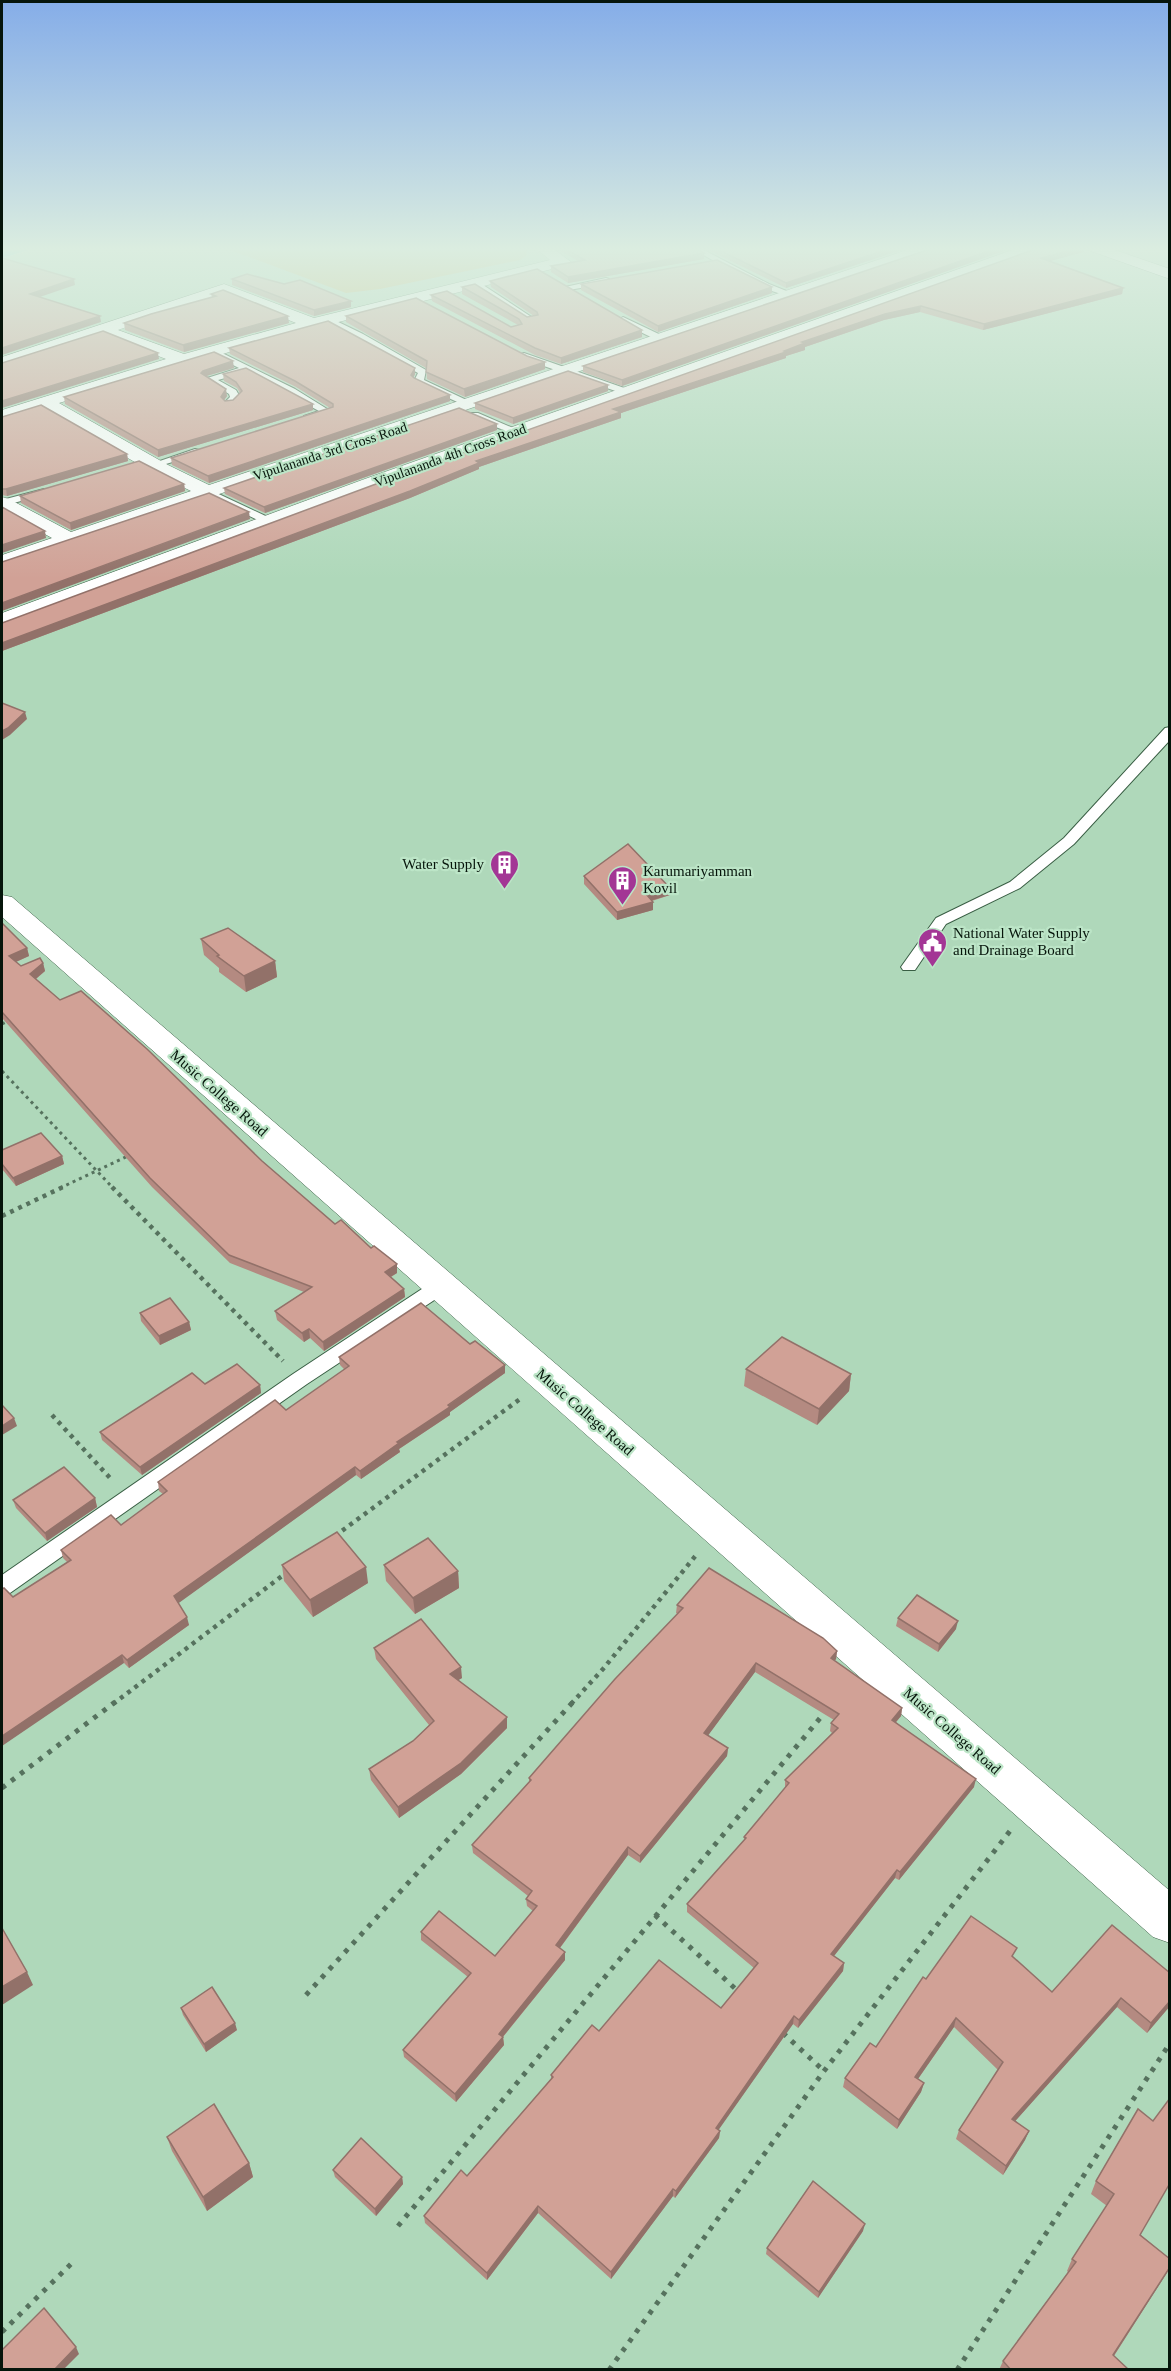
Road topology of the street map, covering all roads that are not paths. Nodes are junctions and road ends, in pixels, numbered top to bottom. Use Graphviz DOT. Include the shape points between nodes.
graph roads {
  1 [pos="18,358"];
  2 [pos="178,358"];
  3 [pos="194,358"];
  4 [pos="226,358"];
  5 [pos="398,358"];
  6 [pos="528,358"];
  7 [pos="606,358"];
  8 [pos="726,358"];
  9 [pos="185,360"];
  10 [pos="2,363"];
  11 [pos="249,369"];
  12 [pos="569,370"];
  13 [pos="627,392"];
  14 [pos="43,402"];
  15 [pos="229,403"];
  16 [pos="464,406"];
  17 [pos="2,416"];
  18 [pos="293,422"];
  19 [pos="515,431"];
  20 [pos="202,450"];
  21 [pos="153,462"];
  22 [pos="127,467"];
  23 [pos="52,489"];
  24 [pos="208,492"];
  25 [pos="2,503"];
  26 [pos="268,521"];
  27 [pos="69,539"];
  28 [pos="2,562"];
  29 [pos="2,621"];
  30 [pos="1170,731"];
  31 [pos="2,903"];
  32 [pos="909,967"];
  33 [pos="441,1287"];
  34 [pos="2,1587"];
  35 [pos="1170,1921"];
  1 -- 10 [label="street"];
  2 -- 9 [label="street"];
  3 -- 9 [label="street"];
  4 -- 11 [label="lane"];
  5 -- 16 [label="lane" via="423,372 419,381"];
  6 -- 12 [label="lane"];
  7 -- 12 [label="street, Vipulananda 3rd Cross Road"];
  8 -- 13 [label="street, Vipulananda 4th Cross Road"];
  9 -- 14 [label="street"];
  11 -- 15 [label="lane" via="209,379 233,392 235,397"];
  11 -- 18 [label="lane" via="327,412"];
  12 -- 13 [label="lane"];
  12 -- 16 [label="street, Vipulananda 3rd Cross Road"];
  13 -- 19 [label="street, Vipulananda 4th Cross Road"];
  14 -- 17 [label="street"];
  14 -- 21 [label="street"];
  16 -- 19 [label="lane"];
  16 -- 24 [label="street, Vipulananda 3rd Cross Road"];
  19 -- 26 [label="street, Vipulananda 4th Cross Road"];
  20 -- 21 [label="lane"];
  21 -- 22 [label="lane"];
  21 -- 24 [label="street"];
  23 -- 25 [label="lane"];
  24 -- 26 [label="lane"];
  24 -- 27 [label="street, Vipulananda 3rd Cross Road"];
  25 -- 27 [label="street"];
  26 -- 29 [label="street, Vipulananda 4th Cross Road"];
  27 -- 28 [label="street, Vipulananda 3rd Cross Road"];
  30 -- 32 [label="lane" via="1069,841 1015,885 941,921"];
  31 -- 33 [label="street, Music College Road"];
  33 -- 34 [label="lane" via="300,1379"];
  33 -- 35 [label="street, Music College Road"];
}
